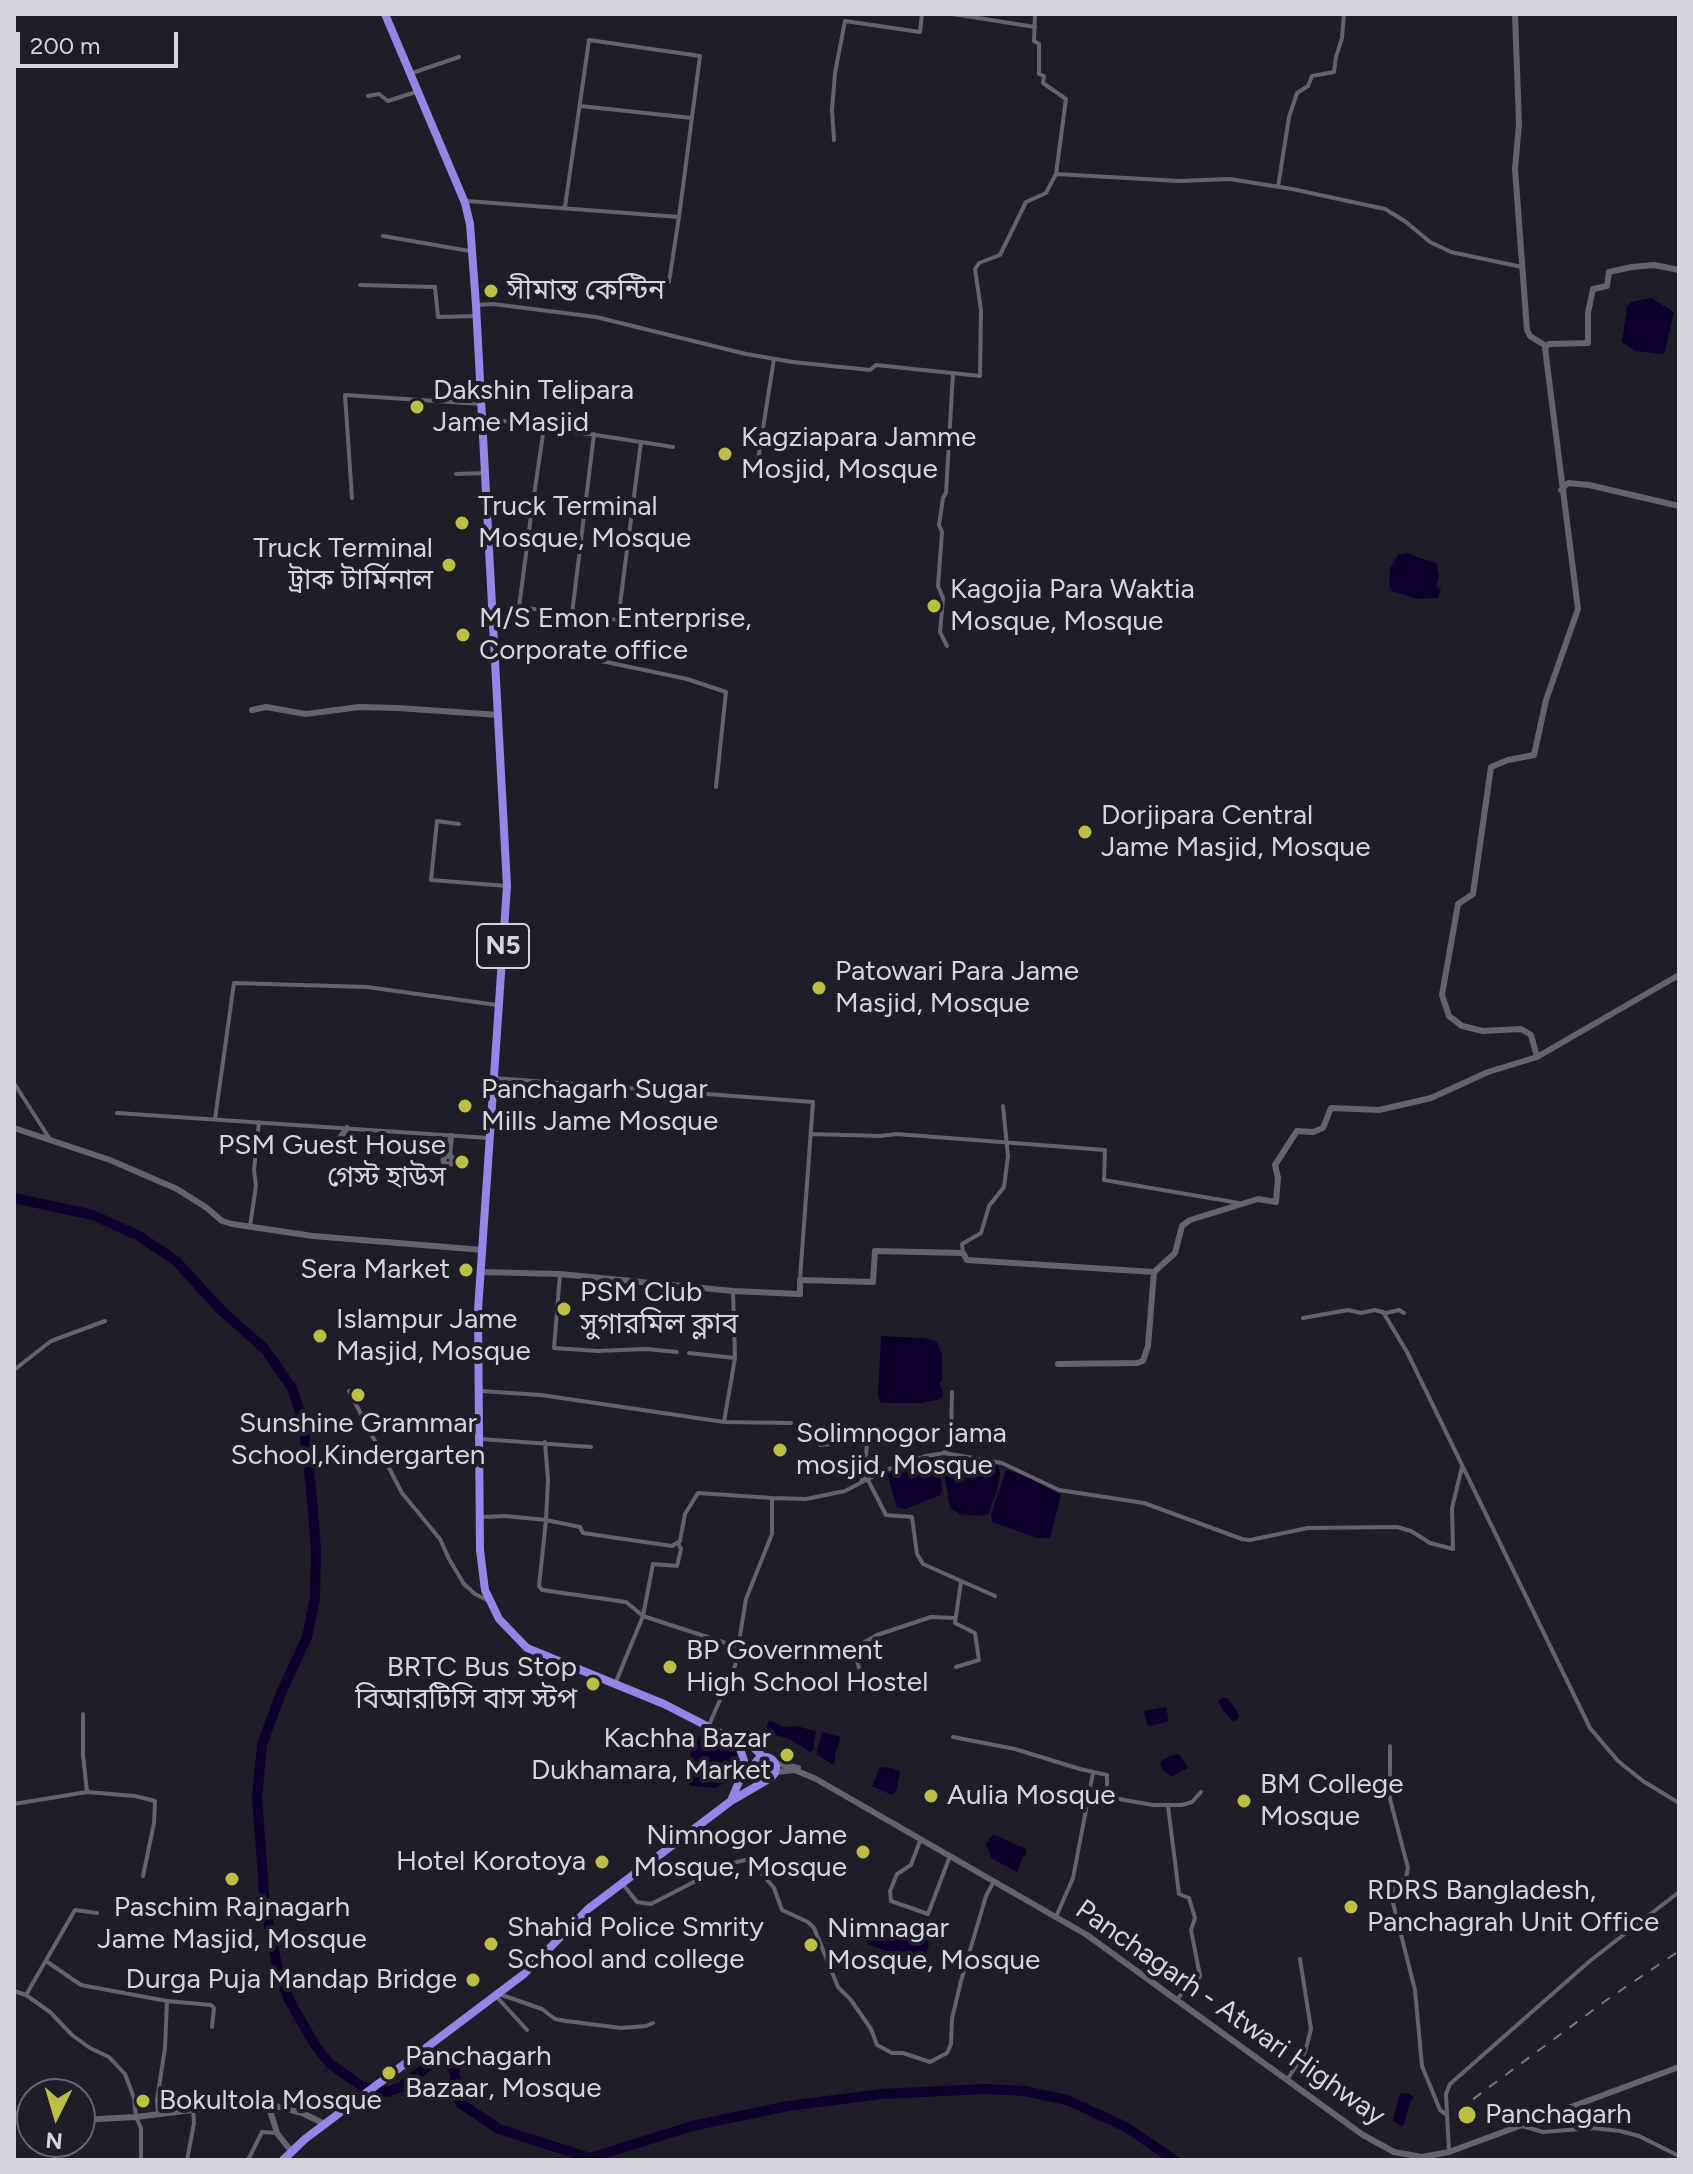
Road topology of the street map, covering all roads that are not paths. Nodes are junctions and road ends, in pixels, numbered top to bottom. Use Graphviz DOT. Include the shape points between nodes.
graph roads {
  1 [pos="385,14"];
  2 [pos="845,14"];
  3 [pos="922,14"];
  4 [pos="953,14"];
  5 [pos="1035,14"];
  6 [pos="1344,14"];
  7 [pos="1515,14"];
  8 [pos="845,21"];
  9 [pos="1035,27"];
  10 [pos="459,57"];
  11 [pos="410,74"];
  12 [pos="418,91"];
  13 [pos="368,96"];
  14 [pos="580,106"];
  15 [pos="692,118"];
  16 [pos="834,140"];
  17 [pos="1056,174"];
  18 [pos="1278,187"];
  19 [pos="465,201"];
  20 [pos="565,207"];
  21 [pos="679,217"];
  22 [pos="383,236"];
  23 [pos="472,252"];
  24 [pos="1522,267"];
  25 [pos="1679,270"];
  26 [pos="669,282"];
  27 [pos="360,285"];
  28 [pos="476,305"];
  29 [pos="476,316"];
  30 [pos="1546,346"];
  31 [pos="774,359"];
  32 [pos="953,373"];
  33 [pos="481,404"];
  34 [pos="481,418"];
  35 [pos="544,427"];
  36 [pos="594,434"];
  37 [pos="641,442"];
  38 [pos="673,447"];
  39 [pos="757,466"];
  40 [pos="485,473"];
  41 [pos="456,474"];
  42 [pos="1561,490"];
  43 [pos="352,498"];
  44 [pos="1679,506"];
  45 [pos="572,614"];
  46 [pos="947,646"];
  47 [pos="495,649"];
  48 [pos="252,710"];
  49 [pos="499,715"];
  50 [pos="716,787"];
  51 [pos="459,824"];
  52 [pos="507,886"];
  53 [pos="1679,975"];
  54 [pos="500,1005"];
  55 [pos="1537,1057"];
  56 [pos="494,1078"];
  57 [pos="14,1083"];
  58 [pos="1003,1106"];
  59 [pos="117,1113"];
  60 [pos="215,1119"];
  61 [pos="259,1122"];
  62 [pos="14,1128"];
  63 [pos="347,1128"];
  64 [pos="811,1134"];
  65 [pos="451,1136"];
  66 [pos="490,1138"];
  67 [pos="53,1143"];
  68 [pos="1007,1144"];
  69 [pos="335,1145"];
  70 [pos="449,1156"];
  71 [pos="1244,1204"];
  72 [pos="250,1227"];
  73 [pos="483,1250"];
  74 [pos="963,1253"];
  75 [pos="481,1272"];
  76 [pos="1154,1272"];
  77 [pos="560,1274"];
  78 [pos="800,1280"];
  79 [pos="733,1291"];
  80 [pos="1383,1312"];
  81 [pos="1404,1313"];
  82 [pos="1303,1318"];
  83 [pos="105,1321"];
  84 [pos="677,1352"];
  85 [pos="689,1353"];
  86 [pos="735,1358"];
  87 [pos="1058,1364"];
  88 [pos="14,1370"];
  89 [pos="349,1391"];
  90 [pos="478,1391"];
  91 [pos="952,1392"];
  92 [pos="724,1422"];
  93 [pos="791,1423"];
  94 [pos="478,1439"];
  95 [pos="545,1442"];
  96 [pos="820,1445"];
  97 [pos="591,1447"];
  98 [pos="944,1453"];
  99 [pos="1462,1467"];
  100 [pos="868,1480"];
  101 [pos="860,1484"];
  102 [pos="772,1498"];
  103 [pos="480,1517"];
  104 [pos="546,1520"];
  105 [pos="678,1543"];
  106 [pos="961,1582"];
  107 [pos="995,1596"];
  108 [pos="489,1601"];
  109 [pos="643,1616"];
  110 [pos="955,1618"];
  111 [pos="738,1647"];
  112 [pos="956,1667"];
  113 [pos="859,1668"];
  114 [pos="615,1684"];
  115 [pos="83,1714"];
  116 [pos="709,1725"];
  117 [pos="953,1737"];
  118 [pos="1390,1746"];
  119 [pos="738,1747"];
  120 [pos="761,1754"];
  121 [pos="775,1768"];
  122 [pos="1093,1772"];
  123 [pos="755,1773"];
  124 [pos="767,1780"];
  125 [pos="752,1787"];
  126 [pos="87,1792"];
  127 [pos="1201,1792"];
  128 [pos="1036,1793"];
  129 [pos="731,1801"];
  130 [pos="1679,1803"];
  131 [pos="14,1804"];
  132 [pos="1168,1806"];
  133 [pos="1086,1808"];
  134 [pos="921,1838"];
  135 [pos="950,1856"];
  136 [pos="143,1876"];
  137 [pos="994,1881"];
  138 [pos="622,1883"];
  139 [pos="1679,1892"];
  140 [pos="97,1913"];
  141 [pos="1056,1917"];
  142 [pos="1300,1959"];
  143 [pos="46,1961"];
  144 [pos="14,1991"];
  145 [pos="26,1995"];
  146 [pos="498,1995"];
  147 [pos="1177,2000"];
  148 [pos="167,2001"];
  149 [pos="653,2023"];
  150 [pos="212,2027"];
  151 [pos="527,2030"];
  152 [pos="1679,2067"];
  153 [pos="1287,2080"];
  154 [pos="268,2104"];
  155 [pos="193,2109"];
  156 [pos="158,2114"];
  157 [pos="1447,2115"];
  158 [pos="136,2117"];
  159 [pos="96,2119"];
  160 [pos="325,2124"];
  161 [pos="1520,2125"];
  162 [pos="277,2133"];
  163 [pos="291,2151"];
  164 [pos="1394,2152"];
  165 [pos="1449,2152"];
  166 [pos="1679,2156"];
  167 [pos="1430,2158"];
  168 [pos="141,2160"];
  169 [pos="187,2160"];
  170 [pos="248,2160"];
  171 [pos="283,2160"];
  172 [pos="1397,2160"];
  1 -- 11 [label="highway, N5"];
  2 -- 8 [label="street"];
  3 -- 8 [label="street" via="920,32"];
  4 -- 9 [label="street"];
  5 -- 9 [label="street"];
  6 -- 18 [label="street" via="1334,72 1312,76 1297,93"];
  7 -- 24 [label="street" via="1515,169"];
  8 -- 16 [label="street" via="835,73"];
  9 -- 17 [label="street" via="1039,74 1066,99"];
  10 -- 11 [label="street"];
  11 -- 12 [label="highway, N5"];
  12 -- 13 [label="street" via="388,101 379,94"];
  12 -- 19 [label="highway, N5"];
  14 -- 15 [label="street"];
  14 -- 15 [label="street" via="589,40 700,56"];
  14 -- 20 [label="street"];
  15 -- 21 [label="street"];
  17 -- 18 [label="street" via="1230,179"];
  17 -- 32 [label="street" via="1046,193 1026,202 1000,255 975,269 981,310 980,376"];
  18 -- 24 [label="street" via="1385,209 1451,252"];
  19 -- 20 [label="street"];
  19 -- 23 [label="highway, N5"];
  20 -- 21 [label="street"];
  21 -- 26 [label="street"];
  22 -- 23 [label="street"];
  23 -- 28 [label="highway, N5"];
  24 -- 30 [label="street" via="1527,330"];
  25 -- 30 [label="street" via="1654,265 1609,272 1607,286 1593,289 1588,343"];
  27 -- 29 [label="street" via="435,287 438,317"];
  28 -- 29 [label="highway, N5"];
  28 -- 31 [label="street" via="596,317"];
  29 -- 33 [label="highway, N5"];
  30 -- 42 [label="street"];
  31 -- 32 [label="street"];
  31 -- 39 [label="street"];
  32 -- 46 [label="street" via="946,493 939,525 940,632"];
  33 -- 34 [label="highway, N5"];
  33 -- 43 [label="street" via="345,395"];
  34 -- 35 [label="street"];
  34 -- 40 [label="highway, N5"];
  35 -- 36 [label="street"];
  35 -- 45 [label="street" via="519,607"];
  36 -- 37 [label="street"];
  36 -- 45 [label="street"];
  37 -- 38 [label="street"];
  37 -- 45 [label="street" via="618,620"];
  40 -- 41 [label="street"];
  40 -- 47 [label="highway, N5"];
  42 -- 44 [label="street" via="1568,483 1589,485"];
  42 -- 55 [label="street" via="1578,609 1546,700 1534,755 1491,767 1473,894 1458,904 1442,995 1449,1016 1462,1026 1521,1029 1531,1035"];
  47 -- 49 [label="highway, N5"];
  47 -- 50 [label="street" via="549,650 726,692"];
  48 -- 49 [label="street" via="266,707 306,714 359,707"];
  49 -- 52 [label="highway, N5"];
  51 -- 52 [label="street" via="437,821 431,880"];
  52 -- 54 [label="highway, N5"];
  53 -- 55 [label="street"];
  54 -- 56 [label="highway, N5"];
  54 -- 60 [label="street" via="367,987 234,983"];
  55 -- 71 [label="street" via="1431,1098 1379,1110 1331,1108 1323,1128 1297,1131 1275,1165 1276,1202 1258,1199"];
  56 -- 64 [label="street" via="813,1102"];
  56 -- 66 [label="highway, N5"];
  57 -- 67 [label="street"];
  58 -- 68 [label="street"];
  59 -- 60 [label="street"];
  60 -- 61 [label="street"];
  61 -- 63 [label="street"];
  61 -- 72 [label="street"];
  62 -- 67 [label="street"];
  63 -- 65 [label="street"];
  63 -- 69 [label="street"];
  64 -- 68 [label="street" via="896,1134"];
  64 -- 78 [label="street"];
  65 -- 66 [label="street"];
  65 -- 70 [label="street"];
  66 -- 73 [label="highway, N5"];
  67 -- 72 [label="street" via="110,1160 177,1189 222,1221"];
  68 -- 71 [label="street" via="1105,1150 1104,1180"];
  68 -- 74 [label="street" via="1004,1187 989,1206 981,1233 962,1244"];
  71 -- 76 [label="street" via="1182,1226 1175,1253"];
  72 -- 73 [label="street"];
  73 -- 75 [label="highway, N5"];
  74 -- 76 [label="street" via="967,1260"];
  74 -- 78 [label="street" via="875,1251 873,1282"];
  75 -- 77 [label="street"];
  75 -- 90 [label="highway, N5"];
  76 -- 87 [label="street" via="1143,1361"];
  77 -- 79 [label="street"];
  77 -- 84 [label="street" via="554,1348"];
  78 -- 79 [label="street" via="800,1294"];
  79 -- 86 [label="street"];
  80 -- 81 [label="street"];
  80 -- 82 [label="street" via="1348,1310"];
  80 -- 99 [label="street"];
  83 -- 88 [label="street" via="51,1341"];
  85 -- 86 [label="street"];
  86 -- 92 [label="street"];
  89 -- 108 [label="street" via="402,1493 440,1539 464,1584"];
  90 -- 92 [label="street"];
  90 -- 94 [label="highway, N5"];
  91 -- 98 [label="street" via="951,1440"];
  92 -- 93 [label="street"];
  94 -- 95 [label="street"];
  94 -- 103 [label="highway, N5"];
  95 -- 97 [label="street"];
  95 -- 104 [label="street"];
  96 -- 101 [label="street" via="867,1441"];
  98 -- 99 [label="street" via="1002,1463 1059,1490 1144,1503 1242,1539 1313,1527 1397,1527 1453,1549 1452,1508"];
  98 -- 100 [label="street"];
  99 -- 130 [label="street" via="1590,1728 1618,1761"];
  100 -- 101 [label="street"];
  100 -- 106 [label="street" via="886,1515 912,1517 923,1564"];
  101 -- 102 [label="street" via="819,1497"];
  102 -- 105 [label="street" via="698,1493 685,1514"];
  102 -- 111 [label="street" via="772,1534 746,1599"];
  103 -- 104 [label="street"];
  103 -- 108 [label="highway, N5" via="482,1580"];
  104 -- 105 [label="street" via="580,1527 583,1533"];
  104 -- 109 [label="street" via="540,1589 626,1602"];
  105 -- 109 [label="street" via="677,1566 653,1564"];
  106 -- 107 [label="street"];
  106 -- 110 [label="street"];
  108 -- 114 [label="highway, N5" via="527,1648"];
  109 -- 111 [label="street"];
  109 -- 114 [label="street"];
  110 -- 112 [label="street" via="956,1626 975,1633 979,1660"];
  110 -- 113 [label="street" via="931,1617 877,1635 854,1648"];
  111 -- 116 [label="street" via="733,1673"];
  114 -- 116 [label="highway, N5"];
  115 -- 126 [label="street"];
  116 -- 119 [label="highway, N5"];
  117 -- 122 [label="street"];
  118 -- 157 [label="street" via="1390,1799 1408,1868 1406,1878 1393,1886 1392,1899 1411,1968 1422,2066"];
  119 -- 120 [label="highway" via="749,1745"];
  119 -- 129 [label="highway" via="743,1773"];
  120 -- 121 [label="highway"];
  120 -- 123 [label="highway"];
  121 -- 124 [label="highway"];
  121 -- 134 [label="street, Panchagarh - Atwari Highway" via="796,1767"];
  122 -- 132 [label="street" via="1108,1777 1107,1796"];
  122 -- 133 [label="street"];
  123 -- 124 [label="highway"];
  123 -- 125 [label="highway"];
  124 -- 125 [label="highway"];
  125 -- 129 [label="highway"];
  126 -- 131 [label="street"];
  126 -- 136 [label="street" via="155,1801"];
  127 -- 132 [label="street" via="1188,1804"];
  128 -- 133 [label="street"];
  129 -- 138 [label="highway"];
  132 -- 147 [label="street" via="1179,1894 1189,1898 1195,1921 1191,1930 1200,1976"];
  133 -- 141 [label="street" via="1071,1885"];
  134 -- 135 [label="street, Panchagarh - Atwari Highway"];
  134 -- 135 [label="street" via="911,1865 897,1874 891,1901 928,1914"];
  135 -- 137 [label="street, Panchagarh - Atwari Highway"];
  137 -- 138 [label="street" via="961,1981 951,2044 947,2053 930,2062 877,2045 838,1987 814,1928 782,1910 774,1888 752,1862 729,1864 651,1904 637,1902"];
  137 -- 141 [label="street, Panchagarh - Atwari Highway"];
  138 -- 146 [label="highway"];
  139 -- 157 [label="street" via="1591,1960 1453,2080 1447,2090"];
  140 -- 143 [label="street" via="75,1910"];
  141 -- 147 [label="street, Panchagarh - Atwari Highway"];
  142 -- 153 [label="street" via="1311,2029 1305,2052"];
  143 -- 145 [label="street"];
  143 -- 148 [label="street" via="81,1985"];
  144 -- 145 [label="street"];
  145 -- 158 [label="street" via="118,2066 134,2098"];
  146 -- 149 [label="street" via="566,2021 621,2028"];
  146 -- 151 [label="street"];
  146 -- 160 [label="highway"];
  147 -- 153 [label="street, Panchagarh - Atwari Highway"];
  148 -- 150 [label="street" via="211,2005"];
  148 -- 156 [label="street"];
  152 -- 161 [label="street, Panchagarh - Atwari Highway"];
  153 -- 164 [label="street, Panchagarh - Atwari Highway"];
  154 -- 155 [label="street"];
  154 -- 160 [label="street"];
  154 -- 162 [label="street"];
  155 -- 156 [label="street"];
  155 -- 169 [label="street"];
  156 -- 158 [label="street"];
  157 -- 165 [label="street"];
  158 -- 159 [label="street"];
  158 -- 168 [label="street"];
  160 -- 163 [label="highway"];
  161 -- 165 [label="street, Panchagarh - Atwari Highway"];
  161 -- 166 [label="street" via="1543,2132 1620,2131"];
  162 -- 163 [label="street"];
  162 -- 170 [label="street" via="262,2132"];
  163 -- 171 [label="highway"];
  164 -- 167 [label="street, Panchagarh - Atwari Highway"];
  164 -- 172 [label="street"];
  165 -- 167 [label="street, Panchagarh - Atwari Highway"];
}
